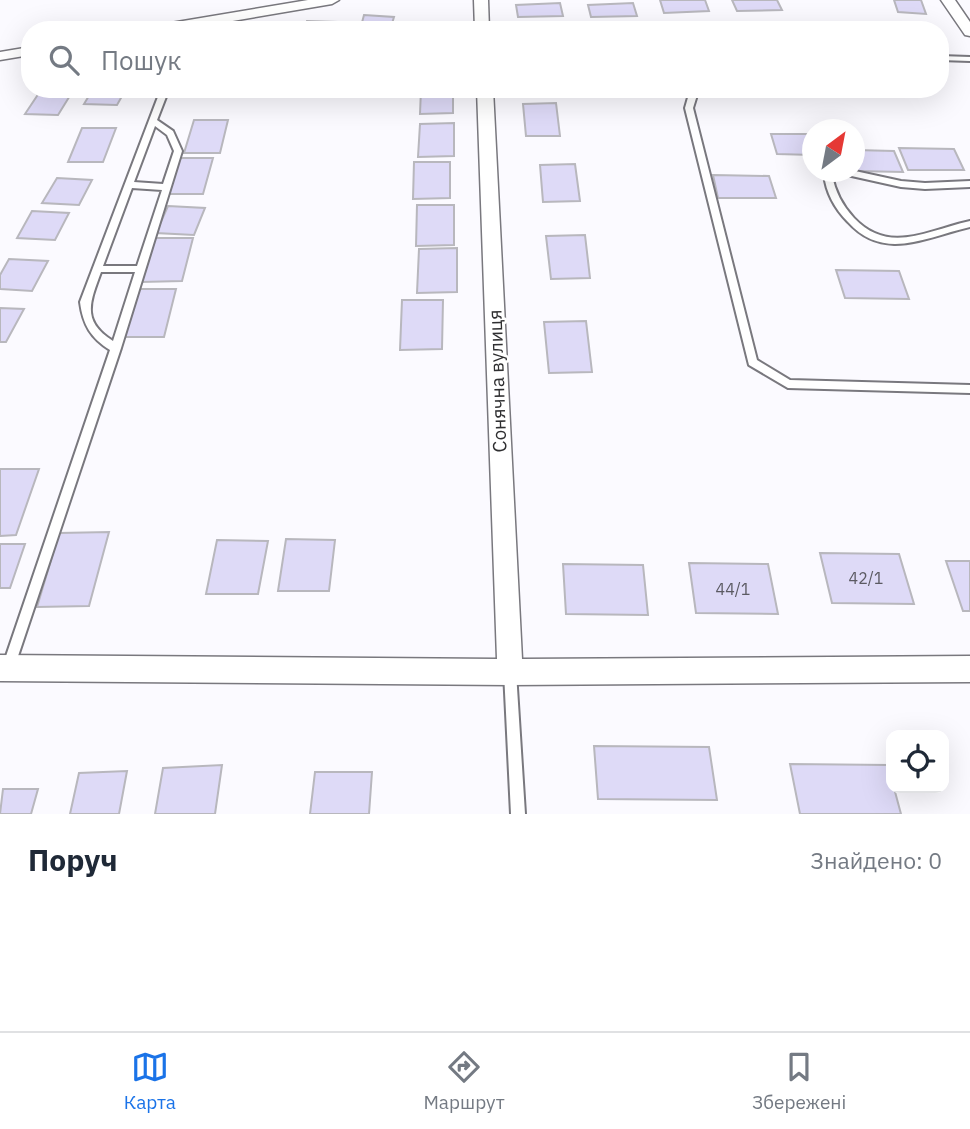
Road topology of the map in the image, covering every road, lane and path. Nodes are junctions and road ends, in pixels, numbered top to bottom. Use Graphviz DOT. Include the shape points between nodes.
graph roads {
  1 [pos="332,0"];
  2 [pos="481,0"];
  3 [pos="948,0"];
  4 [pos="218,21"];
  5 [pos="482,21"];
  6 [pos="970,32"];
  7 [pos="21,52"];
  8 [pos="0,56"];
  9 [pos="949,58"];
  10 [pos="970,59"];
  11 [pos="162,98"];
  12 [pos="485,98"];
  13 [pos="692,98"];
  14 [pos="154,122"];
  15 [pos="865,176"];
  16 [pos="828,182"];
  17 [pos="970,184"];
  18 [pos="130,186"];
  19 [pos="167,187"];
  20 [pos="970,224"];
  21 [pos="98,269"];
  22 [pos="141,270"];
  23 [pos="116,348"];
  24 [pos="970,389"];
  25 [pos="4,668"];
  26 [pos="970,669"];
  27 [pos="510,672"];
  28 [pos="518,814"];
  1 -- 4 [label="street"];
  2 -- 5 [label="street"];
  3 -- 6 [label="street"];
  7 -- 8 [label="street"];
  9 -- 10 [label="lane"];
  11 -- 14 [label="lane"];
  12 -- 27 [label="street, Сонячна вулиця"];
  13 -- 24 [label="lane" via="689,108 752,362 788,384"];
  14 -- 18 [label="lane"];
  14 -- 19 [label="lane" via="175,139 178,151"];
  15 -- 17 [label="lane" via="925,186"];
  16 -- 20 [label="lane" via="851,222 874,239 904,242"];
  18 -- 19 [label="lane"];
  18 -- 21 [label="lane"];
  19 -- 22 [label="lane"];
  21 -- 22 [label="lane"];
  21 -- 23 [label="lane" via="85,302 87,321 97,337"];
  22 -- 23 [label="lane"];
  23 -- 25 [label="lane"];
  25 -- 27 [label="street"];
  26 -- 27 [label="street"];
  27 -- 28 [label="lane"];
}
